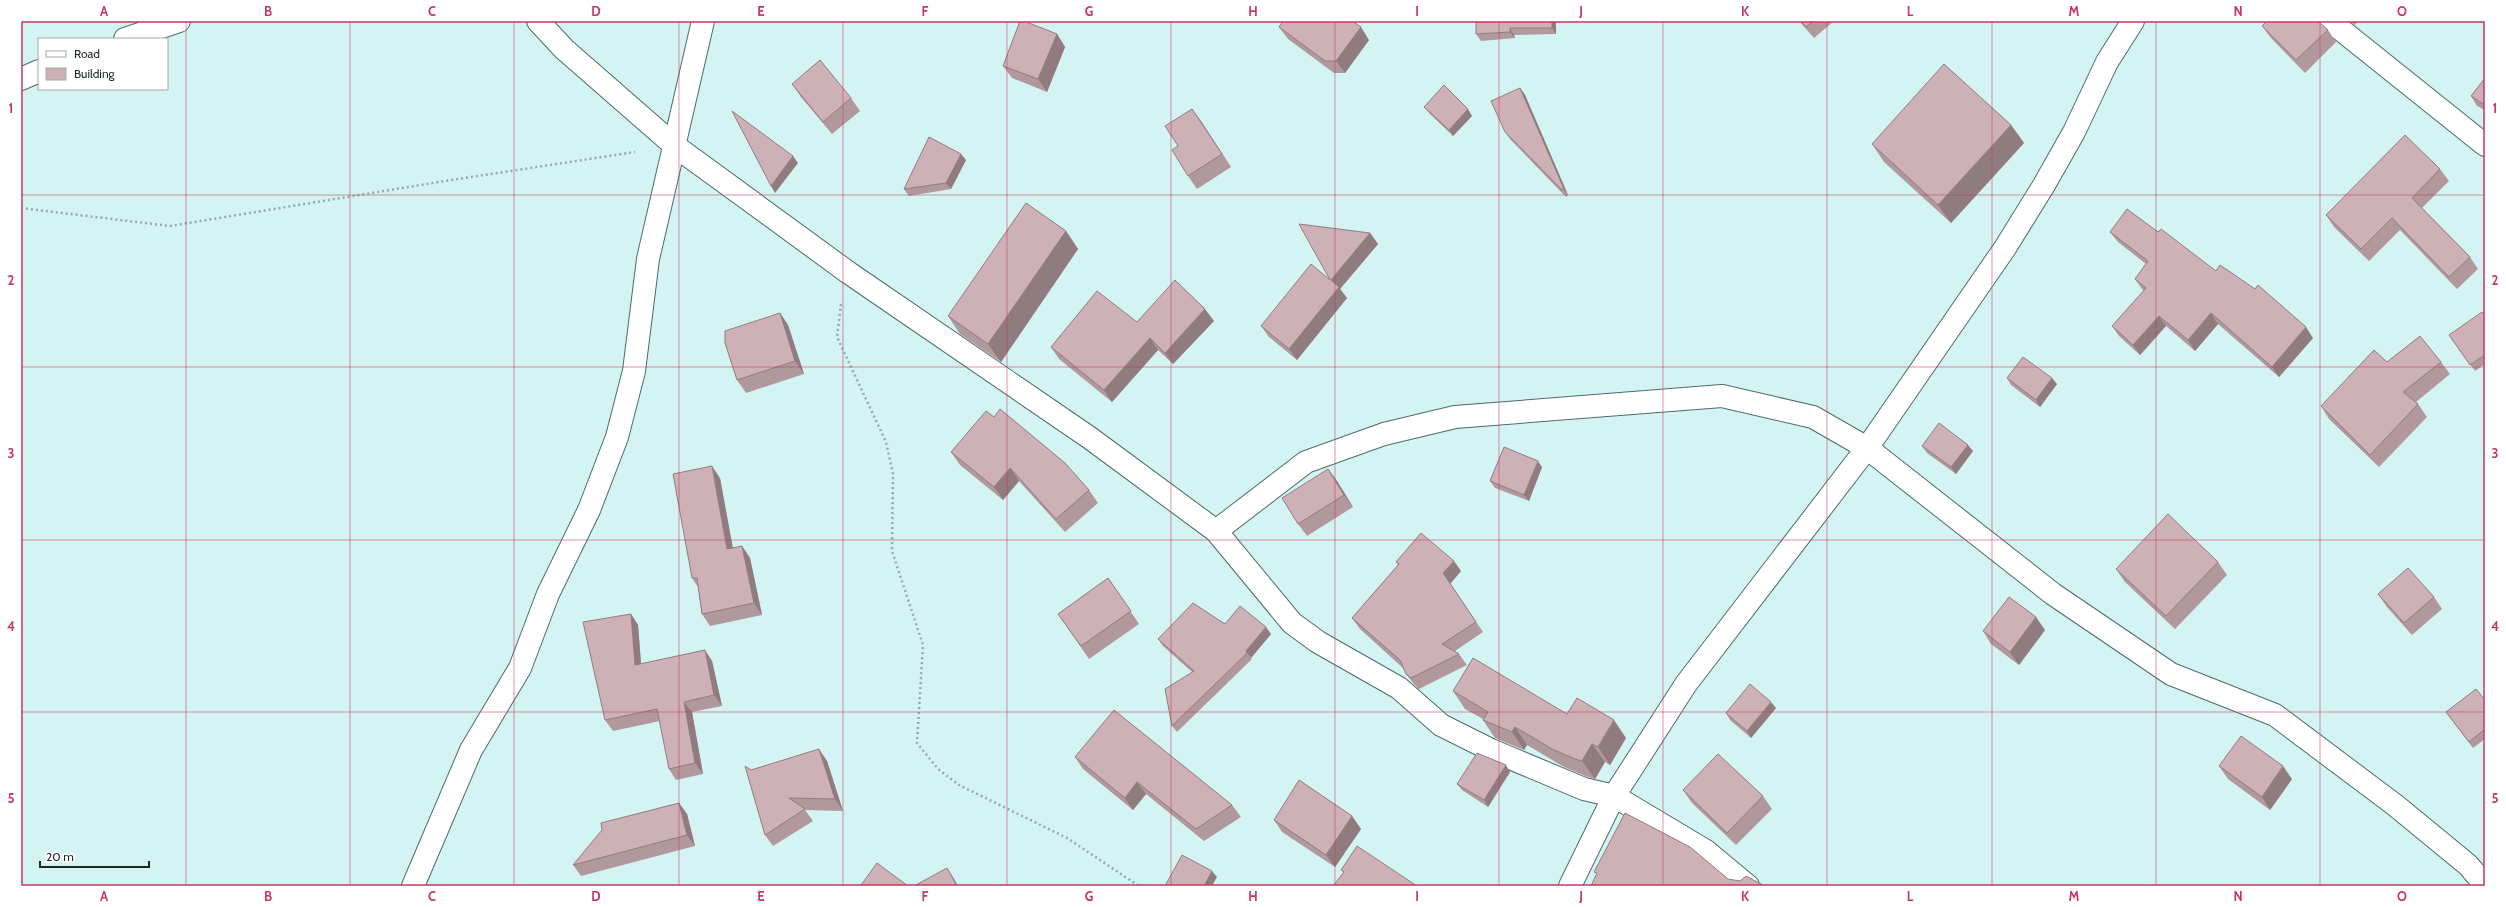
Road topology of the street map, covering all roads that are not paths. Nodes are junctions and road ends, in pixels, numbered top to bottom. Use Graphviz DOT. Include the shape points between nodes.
graph roads {
  1 [pos="179,21"];
  2 [pos="538,21"];
  3 [pos="703,21"];
  4 [pos="2133,21"];
  5 [pos="2330,21"];
  6 [pos="128,38"];
  7 [pos="38,71"];
  8 [pos="21,79"];
  9 [pos="2485,145"];
  10 [pos="675,146"];
  11 [pos="1866,448"];
  12 [pos="1216,531"];
  13 [pos="1614,796"];
  14 [pos="2485,885"];
  15 [pos="413,886"];
  16 [pos="1570,886"];
  17 [pos="1748,886"];
  1 -- 6 [label="street"];
  2 -- 10 [label="street" via="564,49"];
  3 -- 10 [label="street"];
  4 -- 11 [label="street" via="2107,62 2074,132 2005,248"];
  5 -- 9 [label="street"];
  7 -- 8 [label="street"];
  10 -- 12 [label="street" via="849,273 1090,438"];
  10 -- 15 [label="street" via="648,259 634,371 616,437 589,510 548,594 520,668 471,750"];
  11 -- 12 [label="street" via="1813,417 1722,396 1455,417 1384,434 1306,462"];
  11 -- 13 [label="street" via="1686,684"];
  11 -- 14 [label="street" via="2054,594 2171,674 2275,714 2395,805 2468,865"];
  12 -- 13 [label="street" via="1292,623 1318,642 1399,688 1442,725 1491,750 1584,789"];
  13 -- 16 [label="street"];
  13 -- 17 [label="street" via="1706,851"];
}
